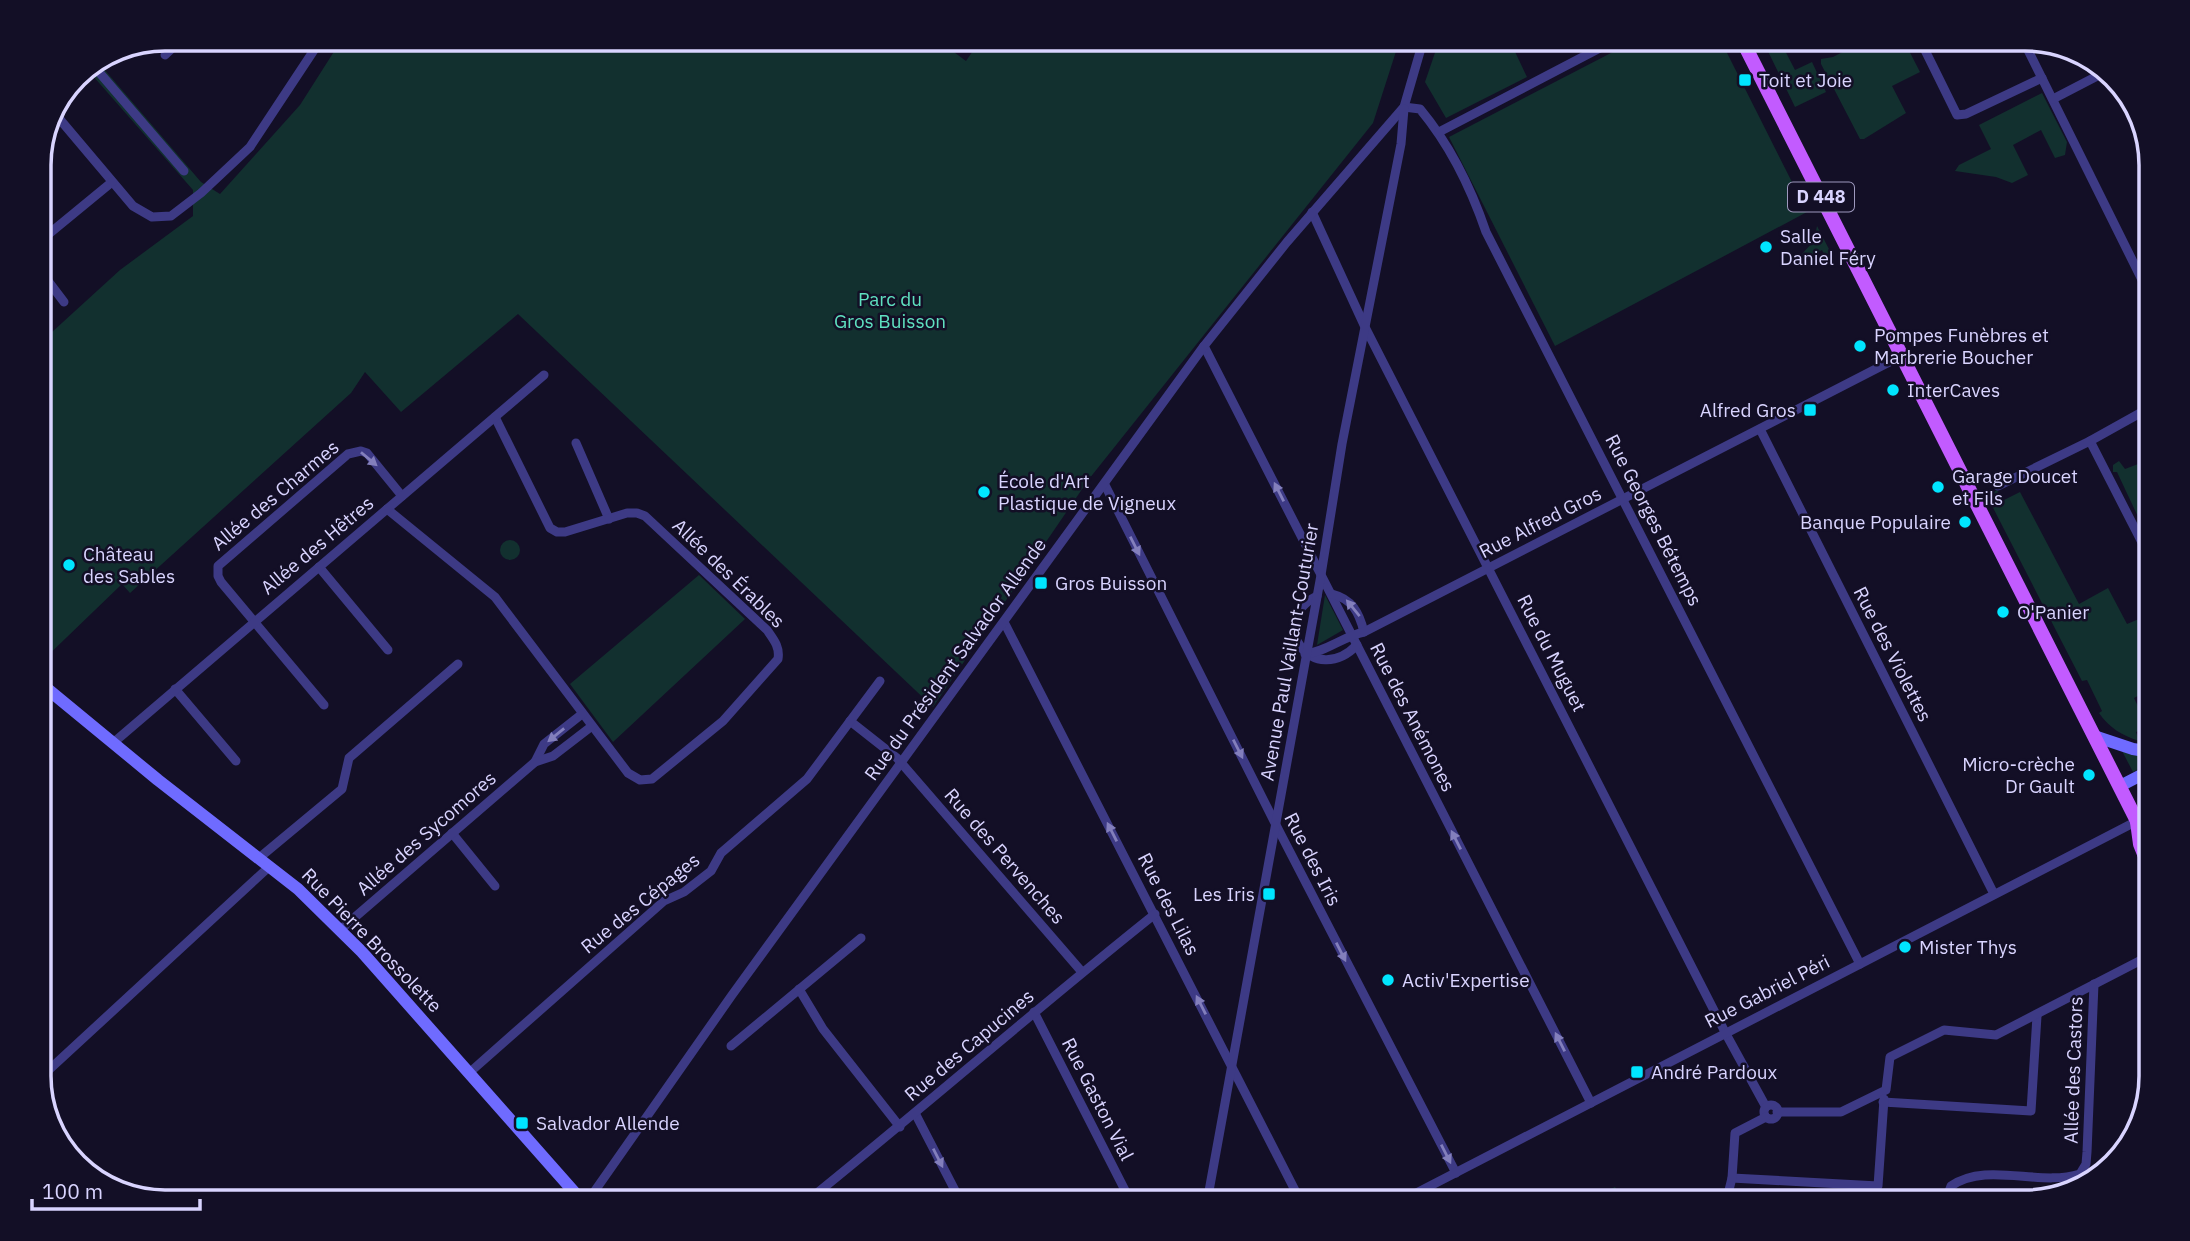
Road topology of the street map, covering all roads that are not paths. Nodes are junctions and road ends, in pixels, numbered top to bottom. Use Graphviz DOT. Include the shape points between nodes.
graph roads {
  1 [pos="169,51"];
  2 [pos="313,51"];
  3 [pos="1420,51"];
  4 [pos="1594,51"];
  5 [pos="1748,51"];
  6 [pos="1925,51"];
  7 [pos="2029,51"];
  8 [pos="165,55"];
  9 [pos="99,72"];
  10 [pos="2097,76"];
  11 [pos="2042,78"];
  12 [pos="2053,99"];
  13 [pos="1404,107"];
  14 [pos="61,120"];
  15 [pos="1439,132"];
  16 [pos="184,171"];
  17 [pos="112,182"];
  18 [pos="1312,212"];
  19 [pos="51,232"];
  20 [pos="2139,274"];
  21 [pos="51,285"];
  22 [pos="64,302"];
  23 [pos="1365,327"];
  24 [pos="1204,346"];
  25 [pos="1900,356"];
  26 [pos="544,375"];
  27 [pos="2139,414"];
  28 [pos="495,417"];
  29 [pos="1760,429"];
  30 [pos="2090,442"];
  31 [pos="576,443"];
  32 [pos="1104,485"];
  33 [pos="1998,486"];
  34 [pos="402,496"];
  35 [pos="1624,498"];
  36 [pos="387,509"];
  37 [pos="609,519"];
  38 [pos="2139,537"];
  39 [pos="319,567"];
  40 [pos="1489,568"];
  41 [pos="1321,575"];
  42 [pos="1332,594"];
  43 [pos="1317,596"];
  44 [pos="254,621"];
  45 [pos="1004,622"];
  46 [pos="1364,632"];
  47 [pos="1352,634"];
  48 [pos="1357,645"];
  49 [pos="388,650"];
  50 [pos="1305,654"];
  51 [pos="458,664"];
  52 [pos="880,681"];
  53 [pos="175,689"];
  54 [pos="51,692"];
  55 [pos="324,705"];
  56 [pos="582,714"];
  57 [pos="850,720"];
  58 [pos="592,726"];
  59 [pos="2094,736"];
  60 [pos="113,743"];
  61 [pos="2139,749"];
  62 [pos="236,761"];
  63 [pos="535,762"];
  64 [pos="901,762"];
  65 [pos="2139,776"];
  66 [pos="2120,786"];
  67 [pos="2137,821"];
  68 [pos="2139,824"];
  69 [pos="1276,825"];
  70 [pos="452,833"];
  71 [pos="2139,836"];
  72 [pos="264,862"];
  73 [pos="495,886"];
  74 [pos="1994,894"];
  75 [pos="1155,914"];
  76 [pos="340,930"];
  77 [pos="862,938"];
  78 [pos="2139,962"];
  79 [pos="1860,964"];
  80 [pos="1082,972"];
  81 [pos="2094,984"];
  82 [pos="799,989"];
  83 [pos="1034,1012"];
  84 [pos="2037,1016"];
  85 [pos="1726,1034"];
  86 [pos="731,1045"];
  87 [pos="1231,1066"];
  88 [pos="51,1067"];
  89 [pos="468,1073"];
  90 [pos="1886,1090"];
  91 [pos="1883,1102"];
  92 [pos="1591,1103"];
  93 [pos="1766,1112"];
  94 [pos="915,1113"];
  95 [pos="900,1127"];
  96 [pos="1456,1173"];
  97 [pos="1732,1178"];
  98 [pos="574,1190"];
  99 [pos="594,1190"];
  100 [pos="822,1190"];
  101 [pos="955,1190"];
  102 [pos="1124,1190"];
  103 [pos="1209,1190"];
  104 [pos="1295,1190"];
  105 [pos="1423,1190"];
  106 [pos="1729,1190"];
  107 [pos="1950,1190"];
  1 -- 8 [label="street"];
  2 -- 17 [label="street" via="250,147 171,216 143,213"];
  3 -- 13 [label="street, Rue du Président Salvador Allende"];
  4 -- 15 [label="street"];
  5 -- 25 [label="main road, D 448"];
  6 -- 11 [label="street" via="1957,115"];
  7 -- 11 [label="street"];
  9 -- 16 [label="street"];
  10 -- 12 [label="street"];
  11 -- 12 [label="street"];
  12 -- 20 [label="street"];
  13 -- 15 [label="street, Rue Georges Bétemps" via="1420,109"];
  13 -- 18 [label="street, Rue du Président Salvador Allende"];
  13 -- 23 [label="street, Avenue Paul Vaillant-Couturier" via="1401,144"];
  14 -- 17 [label="street"];
  15 -- 35 [label="street, Rue Georges Bétemps"];
  17 -- 19 [label="street"];
  18 -- 23 [label="street, Rue du Muguet"];
  18 -- 24 [label="street, Rue du Président Salvador Allende"];
  21 -- 22 [label="street"];
  23 -- 40 [label="street, Rue du Muguet"];
  23 -- 41 [label="street, Avenue Paul Vaillant-Couturier"];
  24 -- 32 [label="street, Rue du Président Salvador Allende"];
  41 -- 24 [label="street, Rue des Anémones, one-way"];
  25 -- 29 [label="street, Rue Alfred Gros"];
  25 -- 59 [label="main road, D 448"];
  26 -- 28 [label="street, Allée des Hêtres"];
  27 -- 30 [label="street"];
  28 -- 34 [label="street, Allée des Hêtres"];
  28 -- 37 [label="street, Allée des Érables" via="550,528 565,532"];
  29 -- 35 [label="street, Rue Alfred Gros"];
  29 -- 74 [label="street, Rue des Violettes"];
  30 -- 33 [label="street"];
  30 -- 38 [label="street"];
  31 -- 37 [label="street"];
  32 -- 45 [label="street, Rue du Président Salvador Allende"];
  32 -- 69 [label="street, Rue des Iris, one-way"];
  34 -- 36 [label="street, Allée des Hêtres"];
  44 -- 34 [label="street, Allée des Charmes, one-way" via="221,582 217,570 348,454 367,453"];
  35 -- 40 [label="street, Rue Alfred Gros"];
  35 -- 79 [label="street, Rue Georges Bétemps"];
  36 -- 39 [label="street, Allée des Hêtres"];
  36 -- 56 [label="street, Allée des Érables" via="495,597"];
  37 -- 58 [label="street, Allée des Érables" via="627,513 645,516 767,631 779,651 778,659 723,721 652,779 628,774"];
  39 -- 44 [label="street, Allée des Hêtres"];
  39 -- 49 [label="street"];
  40 -- 46 [label="street, Rue Alfred Gros"];
  40 -- 85 [label="street, Rue du Muguet"];
  41 -- 42 [label="street, Rue des Anémones"];
  41 -- 43 [label="street, Avenue Paul Vaillant-Couturier"];
  46 -- 42 [label="street, one-way" via="1356,609"];
  42 -- 47 [label="street, Rue des Anémones"];
  43 -- 50 [label="street, Avenue Paul Vaillant-Couturier"];
  43 -- 50 [label="street" via="1307,601 1294,621 1294,633"];
  44 -- 53 [label="street, Allée des Hêtres"];
  44 -- 55 [label="street"];
  45 -- 64 [label="street, Rue du Président Salvador Allende"];
  75 -- 45 [label="street, Rue des Lilas, one-way"];
  46 -- 47 [label="street, Rue Alfred Gros"];
  47 -- 48 [label="street, Rue des Anémones"];
  47 -- 50 [label="street, Rue Alfred Gros"];
  48 -- 50 [label="street" via="1337,659"];
  92 -- 48 [label="street, Rue des Anémones, one-way"];
  50 -- 69 [label="street, Avenue Paul Vaillant-Couturier"];
  51 -- 72 [label="street" via="349,758 342,789"];
  52 -- 57 [label="street, Rue des Cépages"];
  53 -- 60 [label="street, Allée des Hêtres"];
  53 -- 62 [label="street"];
  54 -- 60 [label="street, Rue Pierre Brossolette"];
  56 -- 58 [label="street, Allée des Érables"];
  56 -- 63 [label="street, Allée des Sycomores, one-way" via="544,744"];
  57 -- 64 [label="street"];
  57 -- 89 [label="street, Rue des Cépages" via="807,779 721,853 711,871 664,901"];
  58 -- 63 [label="street, Allée des Sycomores" via="553,756"];
  59 -- 61 [label="street"];
  59 -- 66 [label="main road, D 448"];
  60 -- 72 [label="street, Rue Pierre Brossolette"];
  63 -- 70 [label="street, Allée des Sycomores"];
  64 -- 80 [label="street, Rue des Pervenches"];
  64 -- 99 [label="street, Rue du Président Salvador Allende"];
  65 -- 66 [label="street"];
  66 -- 67 [label="main road, D 448"];
  67 -- 68 [label="main road, D 448"];
  67 -- 71 [label="main road, D 448"];
  67 -- 74 [label="street, Rue Gabriel Péri"];
  69 -- 87 [label="street, Avenue Paul Vaillant-Couturier"];
  69 -- 96 [label="street, Rue des Iris, one-way"];
  70 -- 73 [label="street"];
  70 -- 76 [label="street, Allée des Sycomores"];
  72 -- 76 [label="street, Rue Pierre Brossolette"];
  72 -- 88 [label="street"];
  74 -- 79 [label="street, Rue Gabriel Péri"];
  75 -- 80 [label="street, Rue des Capucines"];
  87 -- 75 [label="street, Rue des Lilas, one-way"];
  76 -- 89 [label="street, Rue Pierre Brossolette"];
  77 -- 82 [label="street"];
  78 -- 81 [label="street"];
  79 -- 85 [label="street, Rue Gabriel Péri"];
  80 -- 83 [label="street, Rue des Capucines"];
  81 -- 84 [label="street"];
  81 -- 107 [label="street, Allée des Castors" via="2087,1152 2080,1174 2055,1179 1972,1175"];
  82 -- 86 [label="street"];
  82 -- 95 [label="street" via="823,1030"];
  83 -- 94 [label="street, Rue des Capucines"];
  83 -- 102 [label="street, Rue Gaston Vial"];
  84 -- 90 [label="street" via="1996,1035 1944,1030 1890,1057"];
  84 -- 91 [label="street" via="2031,1111"];
  85 -- 92 [label="street, Rue Gabriel Péri"];
  85 -- 93 [label="street, Rue du Muguet"];
  87 -- 103 [label="street, Avenue Paul Vaillant-Couturier"];
  87 -- 104 [label="street, Rue des Lilas"];
  89 -- 98 [label="street, Rue Pierre Brossolette"];
  90 -- 91 [label="street"];
  90 -- 93 [label="street" via="1840,1112 1777,1112 1772,1119"];
  91 -- 97 [label="street" via="1878,1186"];
  92 -- 96 [label="street, Rue Gabriel Péri"];
  93 -- 97 [label="street" via="1735,1133"];
  94 -- 95 [label="street, Rue des Capucines"];
  94 -- 101 [label="street, one-way"];
  95 -- 100 [label="street, Rue des Capucines"];
  96 -- 105 [label="street, Rue Gabriel Péri"];
  97 -- 106 [label="street"];
}
